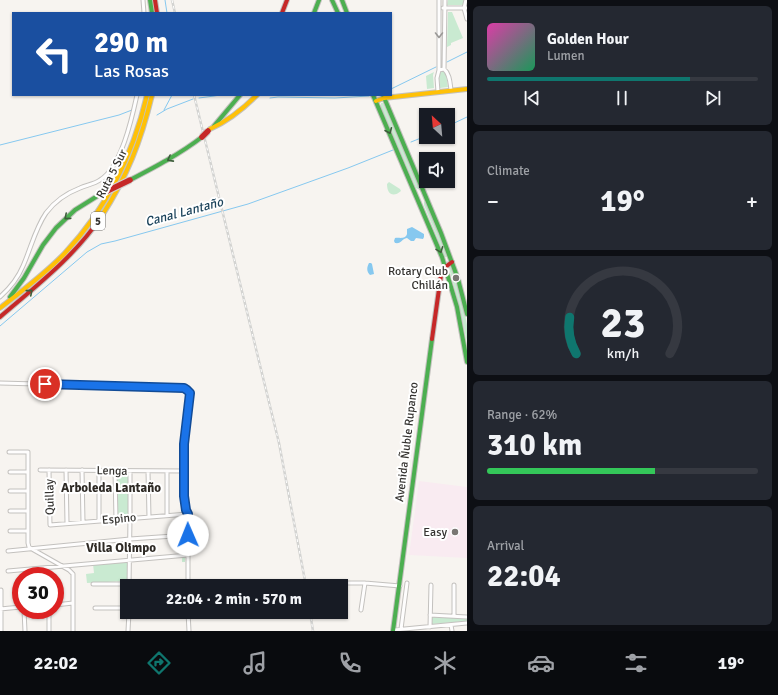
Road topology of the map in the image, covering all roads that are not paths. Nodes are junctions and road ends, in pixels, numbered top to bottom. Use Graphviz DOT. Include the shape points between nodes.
graph roads {
  1 [pos="143,0"];
  2 [pos="150,0"];
  3 [pos="155,0"];
  4 [pos="286,0"];
  5 [pos="319,0"];
  6 [pos="332,0"];
  7 [pos="342,0"];
  8 [pos="439,0"];
  9 [pos="445,0"];
  10 [pos="466,0"];
  11 [pos="439,8"];
  12 [pos="444,8"];
  13 [pos="465,8"];
  14 [pos="144,12"];
  15 [pos="152,12"];
  16 [pos="157,12"];
  17 [pos="282,12"];
  18 [pos="314,12"];
  19 [pos="338,12"];
  20 [pos="347,12"];
  21 [pos="467,18"];
  22 [pos="444,69"];
  23 [pos="439,70"];
  24 [pos="467,88"];
  25 [pos="451,90"];
  26 [pos="438,92"];
  27 [pos="392,95"];
  28 [pos="137,96"];
  29 [pos="147,96"];
  30 [pos="152,96"];
  31 [pos="239,96"];
  32 [pos="256,96"];
  33 [pos="373,96"];
  34 [pos="383,96"];
  35 [pos="376,102"];
  36 [pos="209,130"];
  37 [pos="426,193"];
  38 [pos="417,197"];
  39 [pos="452,262"];
  40 [pos="445,265"];
  41 [pos="0,297"];
  42 [pos="464,299"];
  43 [pos="467,305"];
  44 [pos="0,308"];
  45 [pos="467,314"];
  46 [pos="0,317"];
  47 [pos="465,337"];
  48 [pos="467,362"];
  49 [pos="0,383"];
  50 [pos="10,452"];
  51 [pos="40,470"];
  52 [pos="49,470"];
  53 [pos="66,470"];
  54 [pos="82,470"];
  55 [pos="99,470"];
  56 [pos="115,471"];
  57 [pos="130,471"];
  58 [pos="148,471"];
  59 [pos="167,471"];
  60 [pos="184,471"];
  61 [pos="10,472"];
  62 [pos="28,472"];
  63 [pos="28,491"];
  64 [pos="10,492"];
  65 [pos="10,511"];
  66 [pos="28,511"];
  67 [pos="188,514"];
  68 [pos="167,515"];
  69 [pos="149,517"];
  70 [pos="130,518"];
  71 [pos="116,520"];
  72 [pos="99,521"];
  73 [pos="83,522"];
  74 [pos="67,524"];
  75 [pos="50,525"];
  76 [pos="10,531"];
  77 [pos="28,531"];
  78 [pos="188,535"];
  79 [pos="130,539"];
  80 [pos="31,548"];
  81 [pos="8,551"];
  82 [pos="188,555"];
  83 [pos="129,560"];
  84 [pos="63,566"];
  85 [pos="8,571"];
  86 [pos="129,579"];
  87 [pos="188,579"];
  88 [pos="407,583"];
  89 [pos="93,584"];
  90 [pos="348,584"];
  91 [pos="365,584"];
  92 [pos="120,585"];
  93 [pos="431,585"];
  94 [pos="454,585"];
  95 [pos="400,586"];
  96 [pos="1,590"];
  97 [pos="73,603"];
  98 [pos="64,604"];
  99 [pos="12,608"];
  100 [pos="95,608"];
  101 [pos="120,608"];
  102 [pos="1,609"];
  103 [pos="361,610"];
  104 [pos="430,616"];
  105 [pos="454,616"];
  106 [pos="467,617"];
  107 [pos="24,619"];
  108 [pos="49,619"];
  109 [pos="129,619"];
  110 [pos="188,619"];
  111 [pos="467,623"];
  112 [pos="451,624"];
  113 [pos="430,627"];
  114 [pos="424,629"];
  115 [pos="401,630"];
  116 [pos="1,631"];
  117 [pos="24,631"];
  118 [pos="49,631"];
  119 [pos="73,631"];
  120 [pos="128,631"];
  121 [pos="189,631"];
  122 [pos="394,631"];
  123 [pos="452,631"];
  1 -- 14 [label="street"];
  2 -- 15 [label="main road"];
  3 -- 16 [label="main road"];
  4 -- 17 [label="main road"];
  5 -- 18 [label="main road"];
  6 -- 19 [label="main road"];
  7 -- 20 [label="main road"];
  8 -- 11 [label="street"];
  9 -- 12 [label="street"];
  10 -- 13 [label="street"];
  11 -- 12 [label="street"];
  11 -- 23 [label="street, one-way"];
  12 -- 13 [label="street"];
  12 -- 22 [label="street"];
  13 -- 21 [label="street"];
  22 -- 23 [label="street"];
  22 -- 25 [label="street" via="449,77"];
  23 -- 26 [label="street"];
  24 -- 25 [label="main road"];
  25 -- 26 [label="main road"];
  26 -- 27 [label="main road"];
  28 -- 41 [label="street" via="125,139 110,172 99,181 68,194 50,208 37,229 20,272"];
  29 -- 44 [label="main road, Ruta 5 Sur / 5" via="128,156 98,212 57,260"];
  46 -- 30 [label="main road, Ruta 5 Sur / 5, one-way" via="60,265 100,218 127,172 147,118"];
  31 -- 36 [label="main road"];
  32 -- 36 [label="main road" via="227,120"];
  33 -- 35 [label="main road"];
  34 -- 35 [label="main road"];
  34 -- 37 [label="main road"];
  35 -- 38 [label="main road, one-way"];
  36 -- 44 [label="main road, one-way, bridge" via="177,155 75,210 56,228 24,278"];
  37 -- 38 [label="main road"];
  37 -- 39 [label="main road"];
  38 -- 40 [label="main road, one-way"];
  39 -- 40 [label="main road"];
  39 -- 42 [label="main road"];
  40 -- 47 [label="main road"];
  40 -- 95 [label="main road, Avenida Ñuble Rupanco" via="440,278"];
  42 -- 43 [label="main road"];
  42 -- 45 [label="main road"];
  47 -- 48 [label="main road"];
  49 -- 60 [label="street" via="184,388 190,393 184,444"];
  50 -- 62 [label="street" via="28,452"];
  51 -- 52 [label="street, Lenga"];
  52 -- 53 [label="street, Lenga"];
  52 -- 75 [label="street, Quillay"];
  53 -- 54 [label="street, Lenga"];
  53 -- 74 [label="street"];
  54 -- 55 [label="street, Lenga"];
  54 -- 73 [label="street"];
  55 -- 56 [label="street, Lenga"];
  55 -- 72 [label="street"];
  56 -- 57 [label="street, Lenga"];
  56 -- 71 [label="street"];
  57 -- 58 [label="street, Lenga"];
  57 -- 70 [label="street"];
  58 -- 59 [label="street, Lenga"];
  58 -- 69 [label="street"];
  59 -- 60 [label="street, Lenga"];
  59 -- 68 [label="street"];
  60 -- 67 [label="street"];
  61 -- 62 [label="street"];
  62 -- 63 [label="street"];
  63 -- 64 [label="street"];
  63 -- 66 [label="street"];
  65 -- 66 [label="street"];
  66 -- 77 [label="street"];
  67 -- 68 [label="street, Espino"];
  67 -- 78 [label="street"];
  68 -- 69 [label="street, Espino"];
  69 -- 70 [label="street, Espino"];
  70 -- 71 [label="street, Espino"];
  70 -- 79 [label="street"];
  71 -- 72 [label="street, Espino"];
  72 -- 73 [label="street, Espino"];
  73 -- 74 [label="street, Espino"];
  74 -- 75 [label="street, Espino"];
  76 -- 77 [label="street"];
  77 -- 80 [label="street" via="28,543"];
  78 -- 79 [label="street"];
  78 -- 82 [label="street"];
  79 -- 80 [label="street"];
  79 -- 83 [label="street"];
  80 -- 81 [label="street"];
  80 -- 84 [label="street"];
  82 -- 83 [label="street"];
  82 -- 87 [label="street"];
  83 -- 84 [label="street"];
  83 -- 86 [label="street"];
  84 -- 85 [label="street"];
  84 -- 97 [label="street" via="72,574"];
  88 -- 115 [label="street"];
  89 -- 92 [label="street"];
  90 -- 91 [label="street"];
  91 -- 95 [label="street"];
  91 -- 103 [label="street"];
  93 -- 104 [label="street"];
  94 -- 105 [label="street"];
  95 -- 122 [label="main road, Avenida Ñuble Rupanco"];
  96 -- 102 [label="street"];
  97 -- 98 [label="street"];
  97 -- 119 [label="street"];
  99 -- 102 [label="street"];
  100 -- 101 [label="street"];
  102 -- 116 [label="street"];
  104 -- 105 [label="street"];
  104 -- 113 [label="street"];
  105 -- 106 [label="street"];
  107 -- 117 [label="street"];
  108 -- 118 [label="street"];
  109 -- 120 [label="street"];
  110 -- 121 [label="street"];
  111 -- 112 [label="street"];
  112 -- 113 [label="street"];
  112 -- 123 [label="street"];
  113 -- 114 [label="street"];
  114 -- 115 [label="street"];
  115 -- 122 [label="street"];
}
